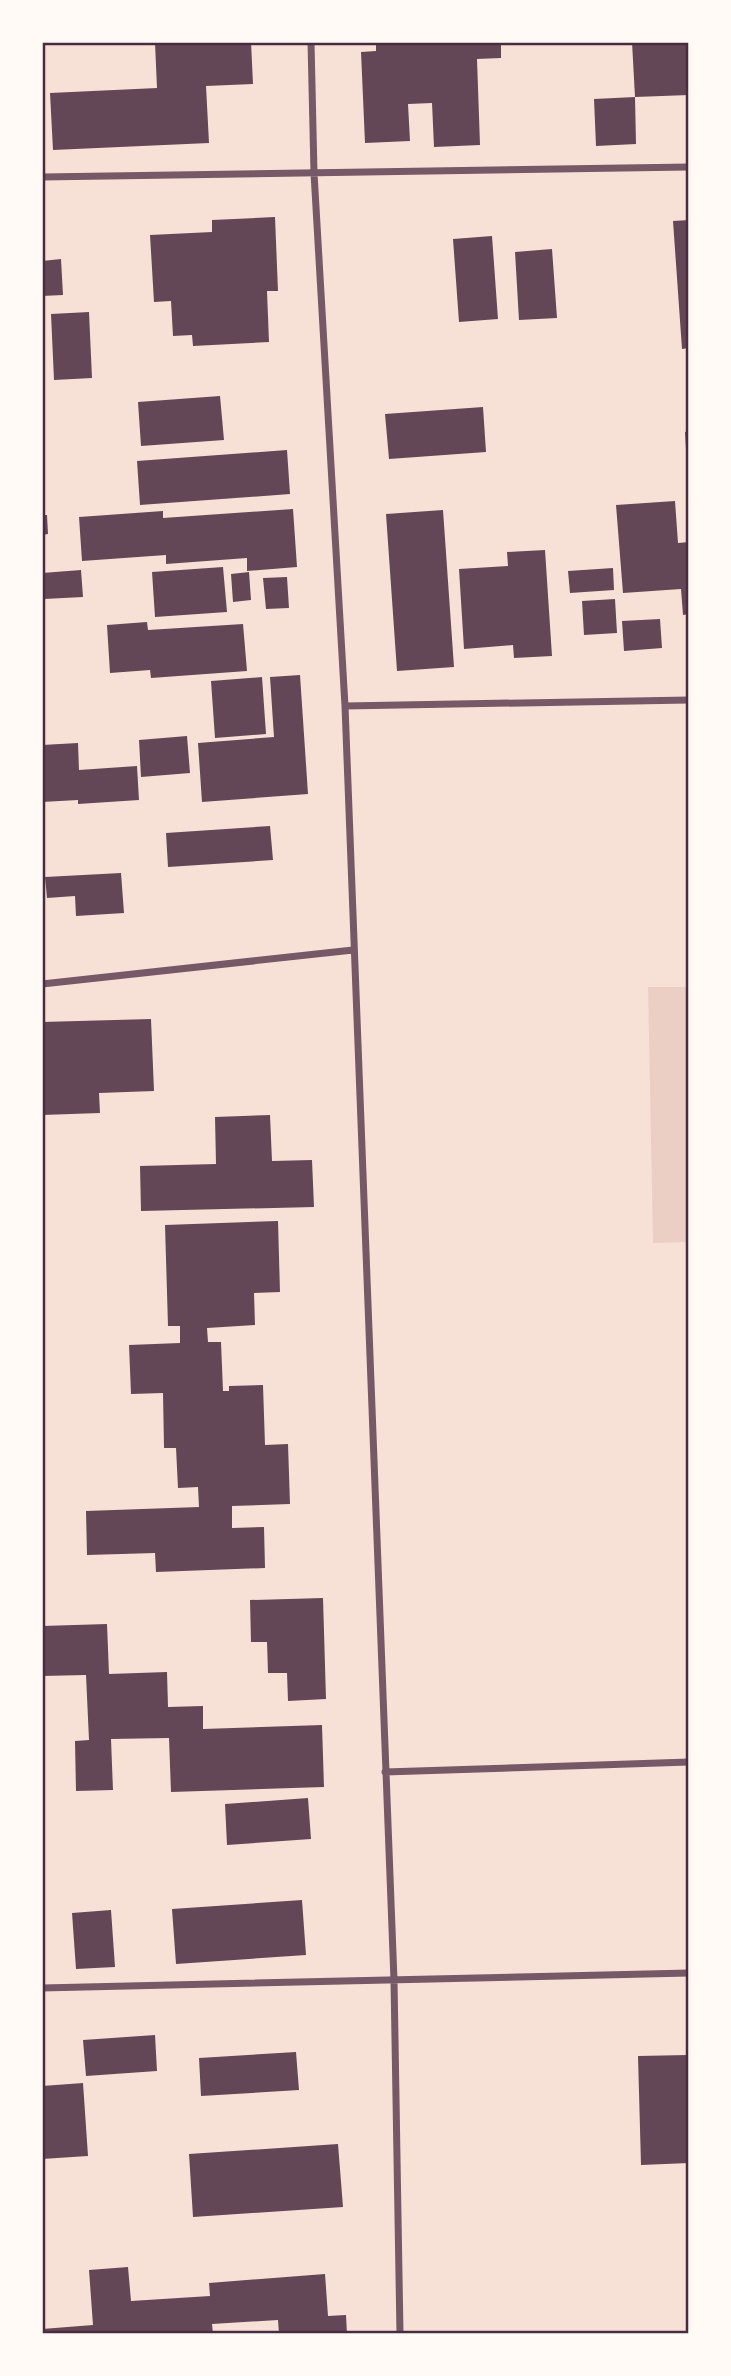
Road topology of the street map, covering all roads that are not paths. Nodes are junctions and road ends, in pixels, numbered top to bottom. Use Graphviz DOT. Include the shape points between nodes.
graph roads {
  1 [pos="311,42"];
  2 [pos="689,167"];
  3 [pos="314,173"];
  4 [pos="42,177"];
  5 [pos="689,700"];
  6 [pos="345,706"];
  7 [pos="353,950"];
  8 [pos="42,984"];
  9 [pos="689,1762"];
  10 [pos="386,1772"];
  11 [pos="689,1973"];
  12 [pos="394,1980"];
  13 [pos="42,1988"];
  14 [pos="400,2334"];
  1 -- 3 [label="street"];
  2 -- 3 [label="street"];
  3 -- 4 [label="street"];
  3 -- 6 [label="street"];
  5 -- 6 [label="street"];
  6 -- 7 [label="street"];
  7 -- 8 [label="street"];
  7 -- 10 [label="street"];
  9 -- 10 [label="street"];
  10 -- 12 [label="street"];
  11 -- 12 [label="street"];
  12 -- 13 [label="street"];
  12 -- 14 [label="street"];
}
